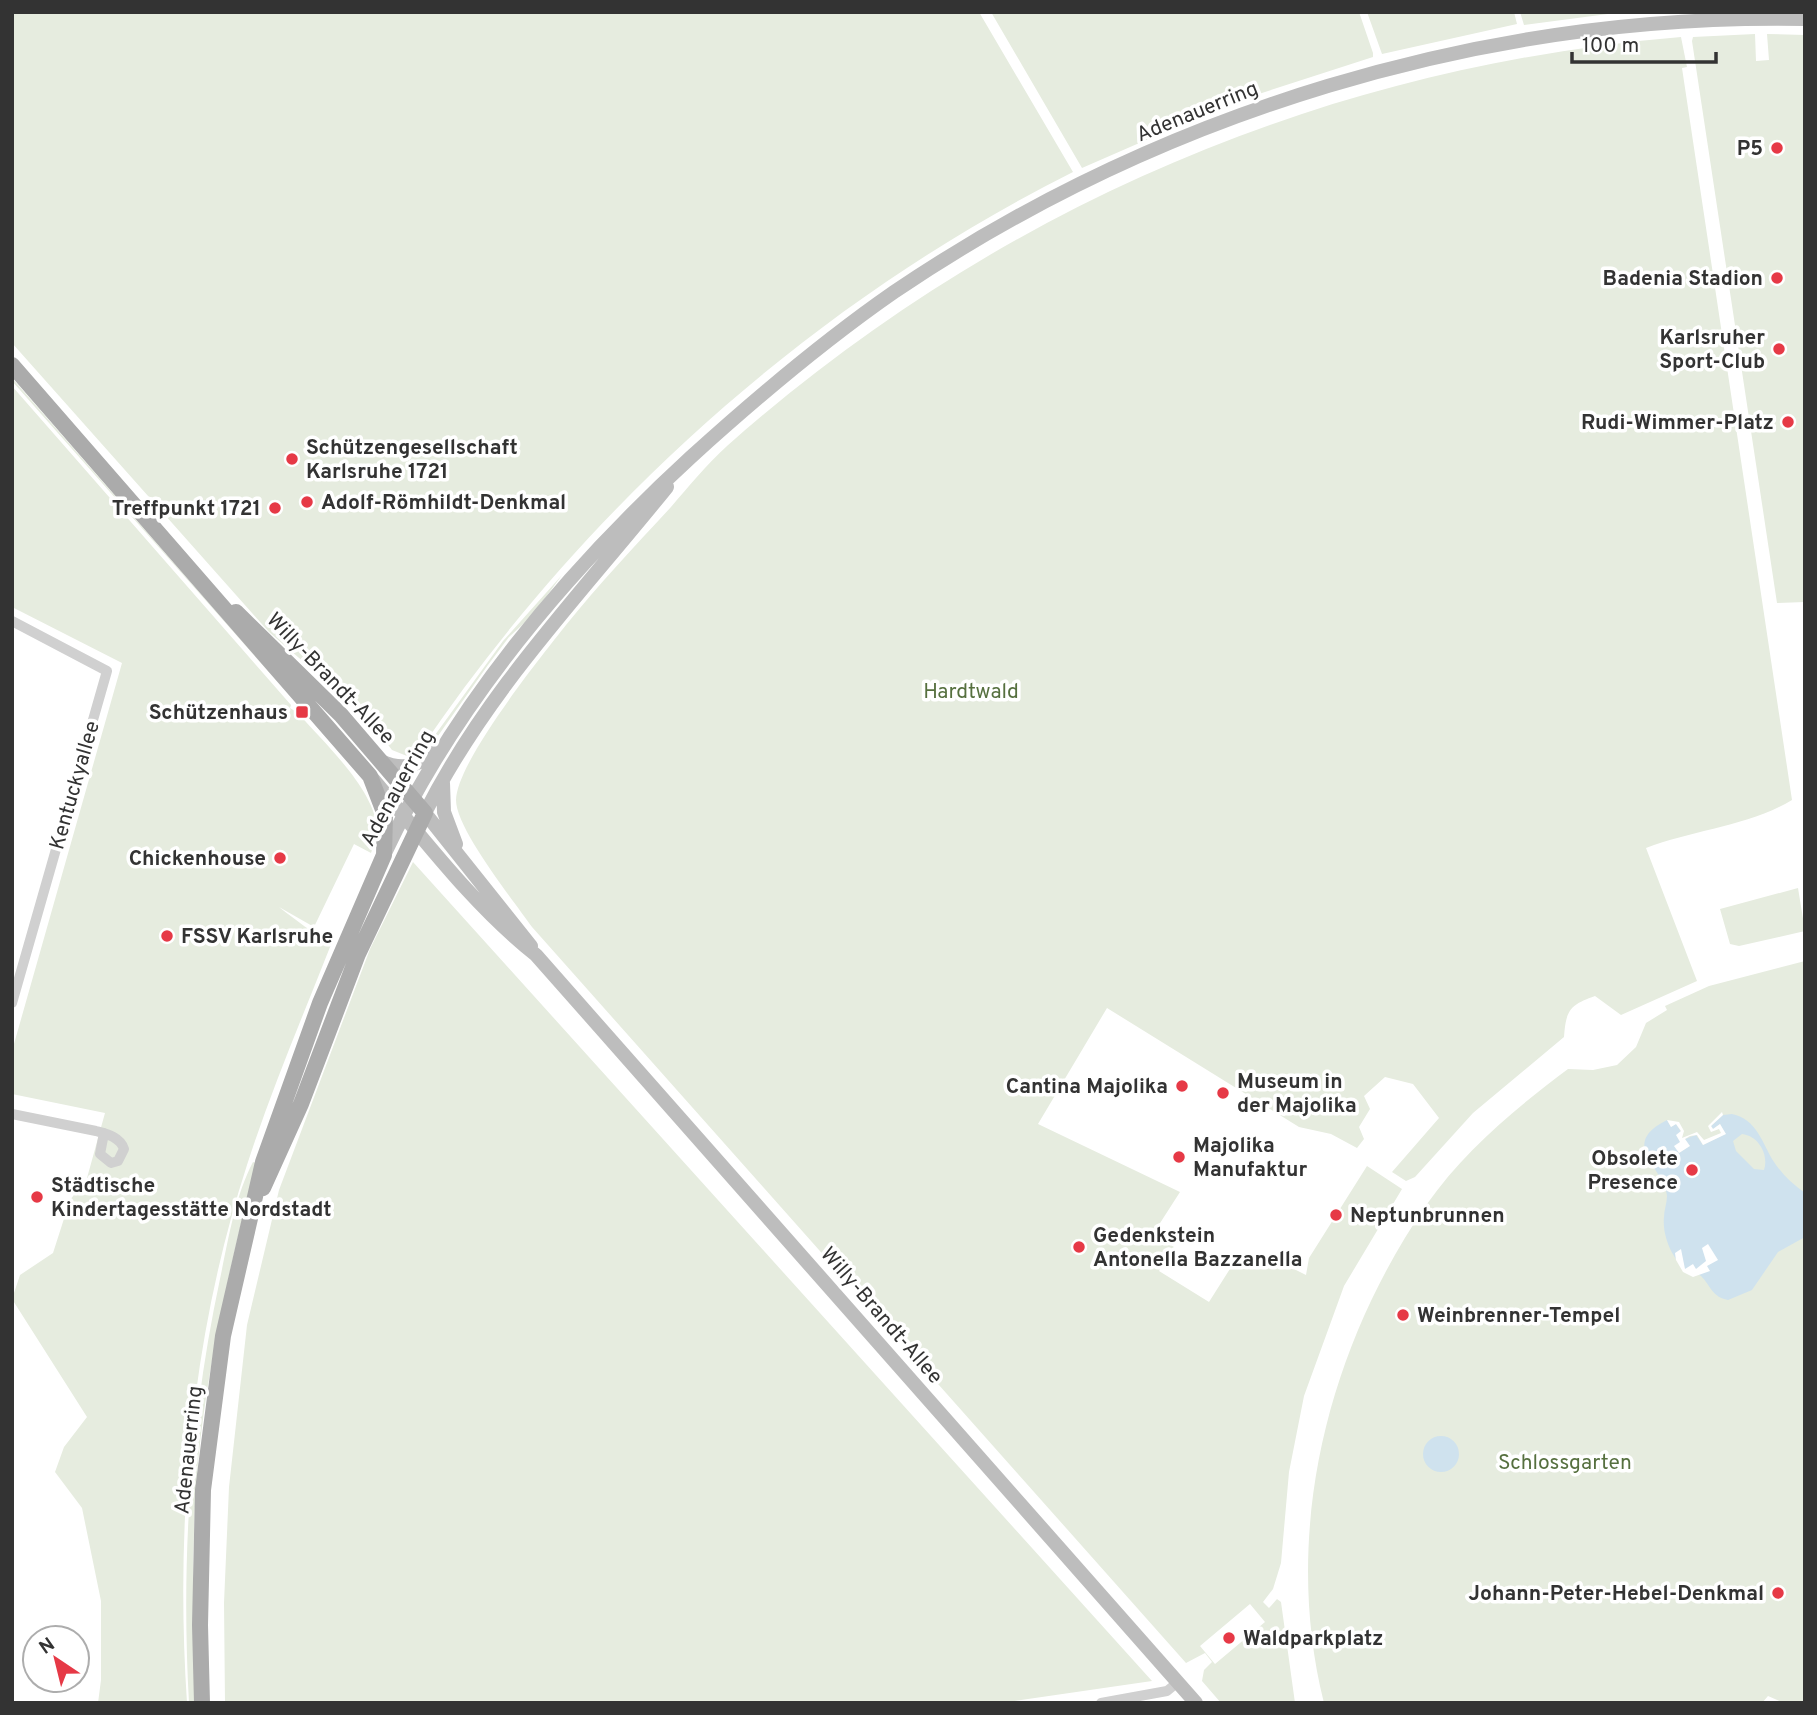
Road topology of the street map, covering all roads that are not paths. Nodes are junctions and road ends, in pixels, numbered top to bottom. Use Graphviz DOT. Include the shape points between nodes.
graph roads {
  1 [pos="1805,19"];
  2 [pos="12,365"];
  3 [pos="690,458"];
  4 [pos="220,600"];
  5 [pos="12,621"];
  6 [pos="445,743"];
  7 [pos="382,761"];
  8 [pos="370,776"];
  9 [pos="444,777"];
  10 [pos="413,798"];
  11 [pos="425,813"];
  12 [pos="404,815"];
  13 [pos="416,829"];
  14 [pos="384,855"];
  15 [pos="461,858"];
  16 [pos="536,956"];
  17 [pos="12,1003"];
  18 [pos="12,1114"];
  19 [pos="104,1133"];
  20 [pos="254,1206"];
  21 [pos="1178,1682"];
  22 [pos="202,1703"];
  23 [pos="1101,1703"];
  24 [pos="1196,1703"];
  1 -- 3 [label="main road, Adenauerring" via="1634,25 1505,43 1382,70 1223,122 1094,177 947,258 811,353"];
  2 -- 4 [label="main road, Willy-Brandt-Allee"];
  3 -- 6 [label="main road, Adenauerring" via="642,499 575,573 518,640"];
  3 -- 9 [label="main road, Adenauerring" via="540,637"];
  4 -- 7 [label="main road, Willy-Brandt-Allee" via="251,624"];
  4 -- 8 [label="main road, Willy-Brandt-Allee"];
  5 -- 17 [label="street, Kentuckyallee" via="107,671"];
  6 -- 7 [label="main road" via="416,765 400,767"];
  6 -- 10 [label="main road, Adenauerring"];
  7 -- 10 [label="main road, Willy-Brandt-Allee"];
  8 -- 12 [label="main road, Willy-Brandt-Allee"];
  8 -- 14 [label="main road" via="385,815"];
  9 -- 11 [label="main road, Adenauerring"];
  9 -- 15 [label="main road" via="444,812"];
  10 -- 11 [label="main road, Willy-Brandt-Allee"];
  10 -- 12 [label="main road, Adenauerring"];
  11 -- 13 [label="main road, Adenauerring"];
  11 -- 15 [label="main road, Willy-Brandt-Allee"];
  12 -- 13 [label="main road, Willy-Brandt-Allee"];
  12 -- 14 [label="main road, Adenauerring"];
  13 -- 16 [label="main road, Willy-Brandt-Allee" via="514,938"];
  13 -- 20 [label="main road, Adenauerring"];
  14 -- 20 [label="main road, Adenauerring" via="316,1014 263,1162"];
  15 -- 16 [label="main road, Willy-Brandt-Allee" via="522,931"];
  16 -- 21 [label="main road, Willy-Brandt-Allee"];
  18 -- 19 [label="street"];
  20 -- 22 [label="main road, Adenauerring" via="223,1336 205,1465"];
  21 -- 23 [label="street" via="1167,1691"];
  21 -- 24 [label="main road, Willy-Brandt-Allee"];
}
